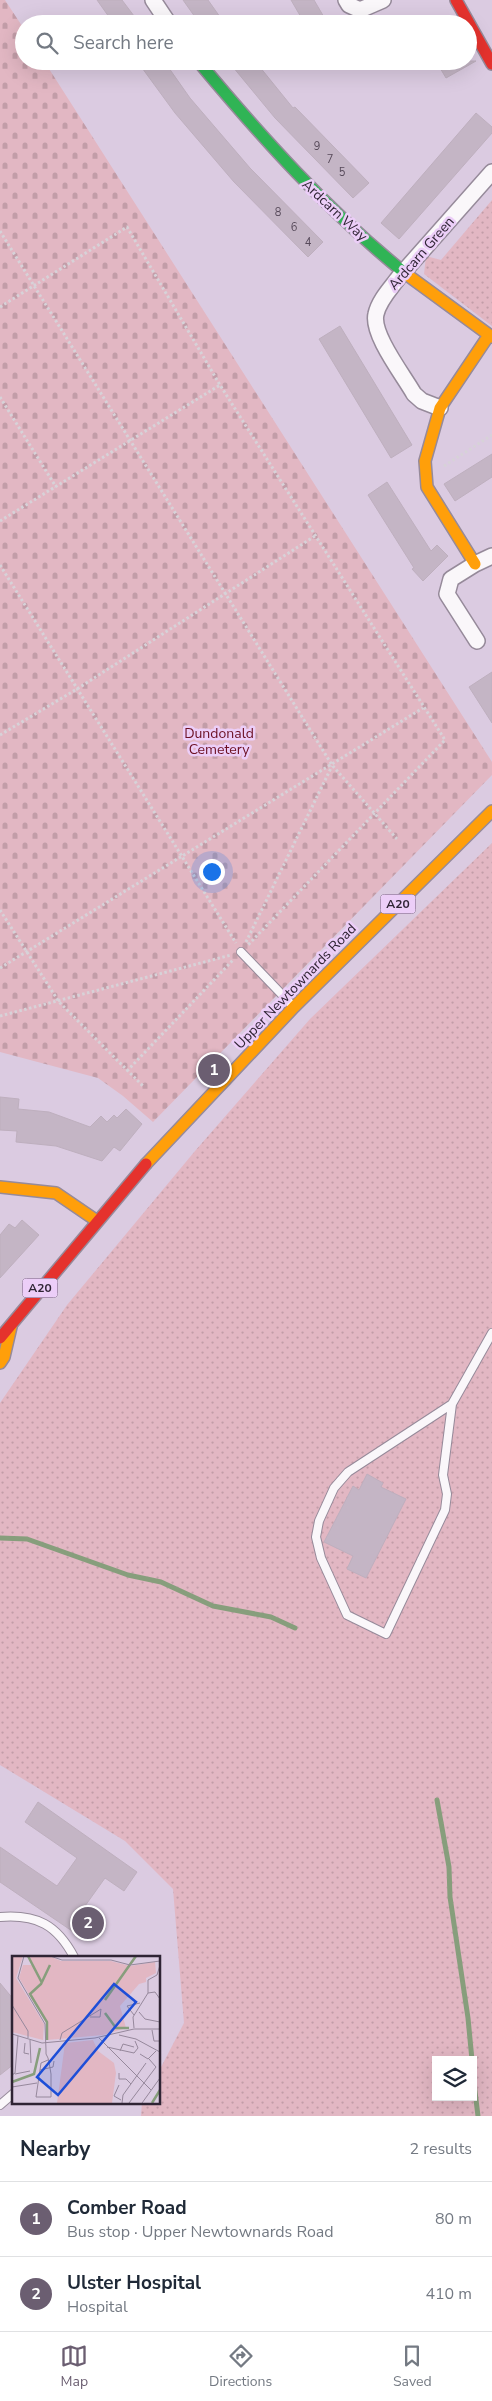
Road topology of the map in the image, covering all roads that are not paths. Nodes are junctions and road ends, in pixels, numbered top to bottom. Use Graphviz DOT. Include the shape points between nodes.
graph roads {
  1 [pos="152,0"];
  2 [pos="346,0"];
  3 [pos="382,0"];
  4 [pos="456,0"];
  5 [pos="163,15"];
  6 [pos="464,15"];
  7 [pos="477,37"];
  8 [pos="492,64"];
  9 [pos="206,70"];
  10 [pos="492,172"];
  11 [pos="403,272"];
  12 [pos="491,336"];
  13 [pos="440,408"];
  14 [pos="492,556"];
  15 [pos="474,564"];
  16 [pos="477,641"];
  17 [pos="492,811"];
  18 [pos="241,952"];
  19 [pos="294,1007"];
  20 [pos="0,1187"];
  21 [pos="97,1221"];
  22 [pos="11,1327"];
  23 [pos="492,1333"];
  24 [pos="0,1338"];
  25 [pos="0,1363"];
  26 [pos="452,1404"];
  27 [pos="0,1917"];
  28 [pos="73,1956"];
  29 [pos="12,2095"];
  30 [pos="0,2105"];
  1 -- 5 [label="street"];
  2 -- 3 [label="street" via="349,6 360,10"];
  4 -- 6 [label="main road"];
  7 -- 8 [label="main road"];
  9 -- 11 [label="main road, Ardcarn Way" via="263,139 326,204"];
  10 -- 11 [label="street, Ardcarn Green"];
  11 -- 12 [label="main road, Ardcarn Way"];
  11 -- 13 [label="street, Ardcarn Green" via="376,314 377,331 414,394"];
  12 -- 13 [label="main road"];
  13 -- 15 [label="main road" via="425,461 427,486"];
  14 -- 15 [label="street"];
  15 -- 16 [label="street" via="451,579 446,594"];
  17 -- 19 [label="main road, Upper Newtownards Road / A20"];
  18 -- 19 [label="lane"];
  19 -- 21 [label="main road, Upper Newtownards Road / A20" via="169,1138"];
  20 -- 21 [label="main road" via="56,1193"];
  21 -- 22 [label="main road, Upper Newtownards Road / A20"];
  22 -- 24 [label="main road, Upper Newtownards Road / A20"];
  22 -- 25 [label="main road, Upper Newtownards Road / A20"];
  23 -- 26 [label="lane"];
  26 -- 26 [label="lane" via="443,1475 447,1494 445,1510 386,1634 347,1615 320,1558 316,1537 318,1521 334,1488 348,1472"];
  27 -- 28 [label="lane" via="38,1919 64,1940"];
  29 -- 30 [label="lane"];
}
